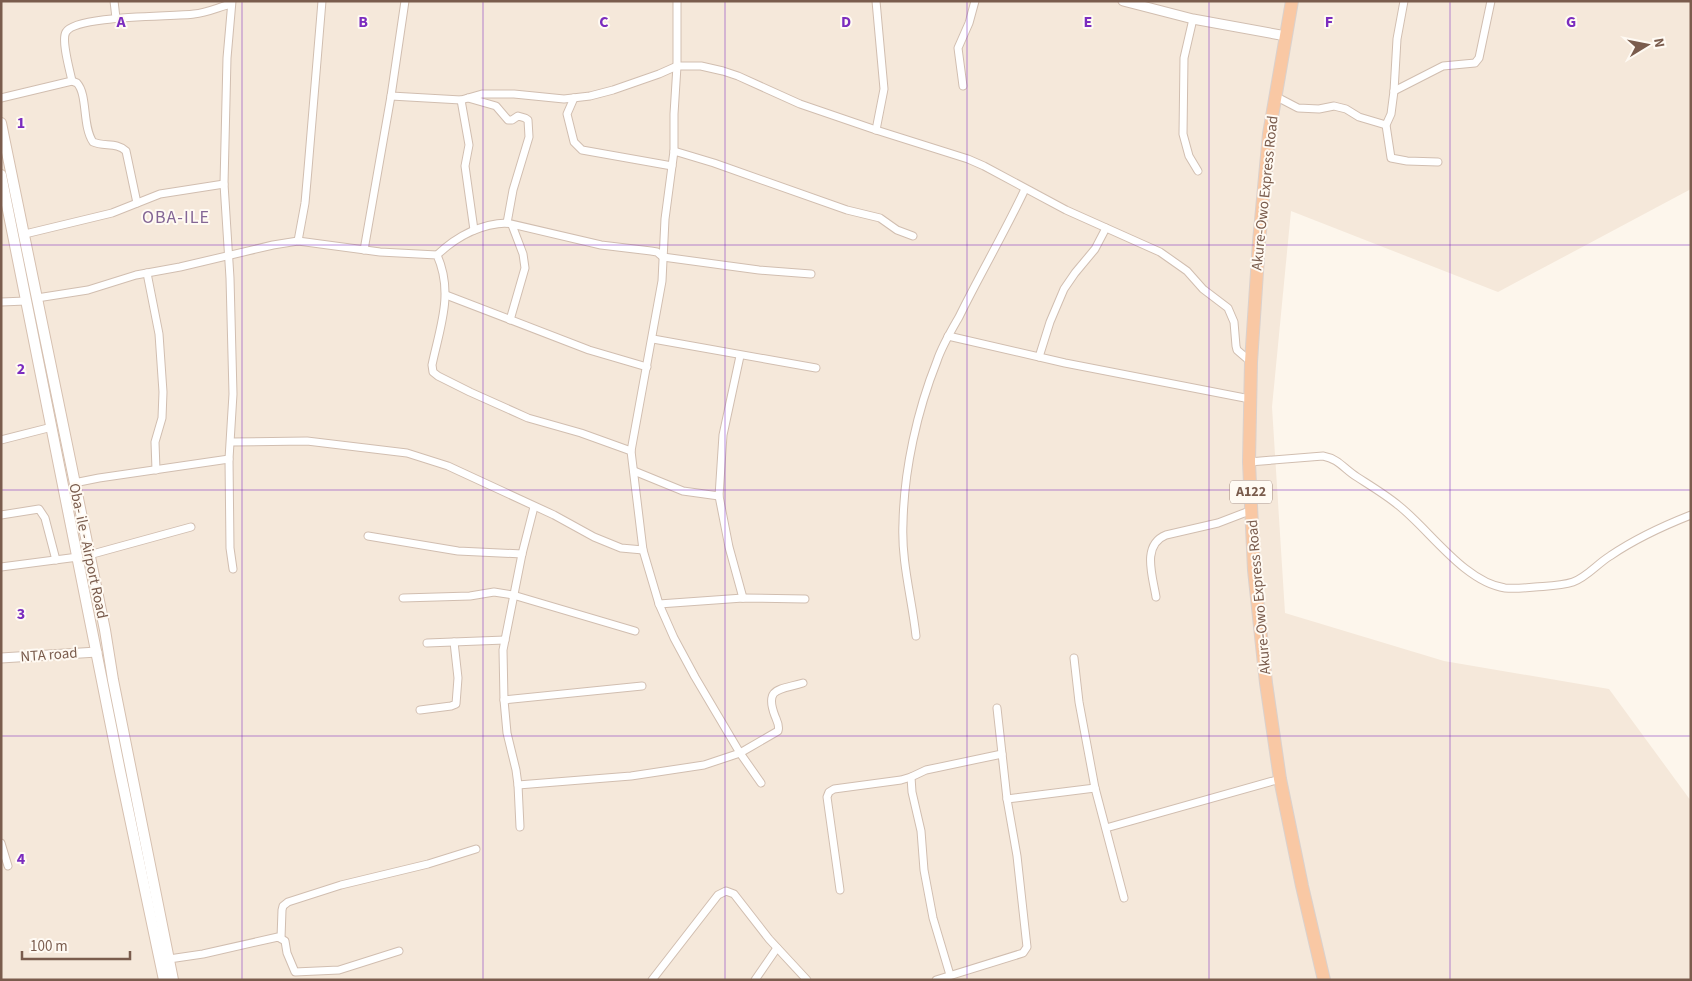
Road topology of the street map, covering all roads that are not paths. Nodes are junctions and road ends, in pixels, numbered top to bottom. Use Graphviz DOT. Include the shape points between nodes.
graph roads {
  1 [pos="114,1"];
  2 [pos="322,1"];
  3 [pos="404,1"];
  4 [pos="677,1"];
  5 [pos="876,1"];
  6 [pos="975,1"];
  7 [pos="1123,1"];
  8 [pos="1292,1"];
  9 [pos="1404,1"];
  10 [pos="1491,1"];
  11 [pos="231,3"];
  12 [pos="116,18"];
  13 [pos="1192,19"];
  14 [pos="1286,36"];
  15 [pos="677,66"];
  16 [pos="72,81"];
  17 [pos="963,86"];
  18 [pos="1394,91"];
  19 [pos="391,96"];
  20 [pos="1275,96"];
  21 [pos="1,98"];
  22 [pos="574,98"];
  23 [pos="464,99"];
  24 [pos="1,123"];
  25 [pos="1386,125"];
  26 [pos="876,130"];
  27 [pos="674,151"];
  28 [pos="1438,162"];
  29 [pos="672,166"];
  30 [pos="1198,171"];
  31 [pos="1,175"];
  32 [pos="224,184"];
  33 [pos="1024,188"];
  34 [pos="137,202"];
  35 [pos="509,224"];
  36 [pos="1106,228"];
  37 [pos="474,230"];
  38 [pos="25,234"];
  39 [pos="913,236"];
  40 [pos="298,241"];
  41 [pos="364,250"];
  42 [pos="437,255"];
  43 [pos="228,256"];
  44 [pos="663,257"];
  45 [pos="147,274"];
  46 [pos="811,274"];
  47 [pos="446,295"];
  48 [pos="37,298"];
  49 [pos="26,301"];
  50 [pos="1,302"];
  51 [pos="510,320"];
  52 [pos="948,336"];
  53 [pos="653,339"];
  54 [pos="740,356"];
  55 [pos="1038,357"];
  56 [pos="1251,362"];
  57 [pos="647,368"];
  58 [pos="816,368"];
  59 [pos="1250,400"];
  60 [pos="52,427"];
  61 [pos="1,440"];
  62 [pos="231,442"];
  63 [pos="67,446"];
  64 [pos="56,448"];
  65 [pos="631,451"];
  66 [pos="229,459"];
  67 [pos="1249,462"];
  68 [pos="156,470"];
  69 [pos="634,471"];
  70 [pos="74,483"];
  71 [pos="720,496"];
  72 [pos="534,507"];
  73 [pos="1252,510"];
  74 [pos="1,515"];
  75 [pos="1691,515"];
  76 [pos="191,528"];
  77 [pos="368,536"];
  78 [pos="643,550"];
  79 [pos="522,554"];
  80 [pos="89,555"];
  81 [pos="78,557"];
  82 [pos="56,560"];
  83 [pos="1,567"];
  84 [pos="233,569"];
  85 [pos="513,596"];
  86 [pos="1156,597"];
  87 [pos="403,598"];
  88 [pos="743,598"];
  89 [pos="805,599"];
  90 [pos="660,604"];
  91 [pos="105,630"];
  92 [pos="635,631"];
  93 [pos="93,632"];
  94 [pos="916,636"];
  95 [pos="505,640"];
  96 [pos="454,642"];
  97 [pos="427,643"];
  98 [pos="97,652"];
  99 [pos="1,658"];
  100 [pos="1074,658"];
  101 [pos="803,683"];
  102 [pos="642,686"];
  103 [pos="504,700"];
  104 [pos="997,708"];
  105 [pos="420,710"];
  106 [pos="740,752"];
  107 [pos="1002,754"];
  108 [pos="911,777"];
  109 [pos="1280,779"];
  110 [pos="761,783"];
  111 [pos="518,786"];
  112 [pos="1095,788"];
  113 [pos="1007,799"];
  114 [pos="520,826"];
  115 [pos="1106,828"];
  116 [pos="1,844"];
  117 [pos="476,849"];
  118 [pos="142,851"];
  119 [pos="8,866"];
  120 [pos="840,890"];
  121 [pos="1124,898"];
  122 [pos="281,938"];
  123 [pos="777,948"];
  124 [pos="398,951"];
  125 [pos="169,959"];
  126 [pos="950,975"];
  127 [pos="164,980"];
  128 [pos="174,980"];
  129 [pos="652,980"];
  130 [pos="755,980"];
  131 [pos="807,980"];
  132 [pos="936,980"];
  133 [pos="1324,980"];
  1 -- 12 [label="street"];
  2 -- 40 [label="street" via="305,204"];
  3 -- 19 [label="street"];
  4 -- 15 [label="street"];
  5 -- 26 [label="street" via="884,88"];
  6 -- 17 [label="street" via="958,48"];
  7 -- 13 [label="street"];
  8 -- 14 [label="highway, Akure-Owo Express Road / A122"];
  9 -- 18 [label="street" via="1397,39"];
  10 -- 18 [label="street" via="1475,64 1443,66"];
  11 -- 12 [label="street" via="195,14"];
  11 -- 32 [label="street"];
  12 -- 16 [label="street" via="75,26 64,34"];
  13 -- 14 [label="street"];
  13 -- 30 [label="street" via="1184,58 1183,134 1189,156"];
  14 -- 20 [label="highway, Akure-Owo Express Road / A122"];
  15 -- 22 [label="street" via="613,90"];
  15 -- 26 [label="street" via="701,66 723,71 800,104"];
  15 -- 27 [label="street"];
  16 -- 21 [label="street"];
  16 -- 34 [label="street" via="80,86 88,133 93,142 122,147 126,151"];
  18 -- 25 [label="street"];
  19 -- 23 [label="street"];
  19 -- 41 [label="street"];
  20 -- 25 [label="street" via="1298,108 1334,106"];
  20 -- 56 [label="highway, Akure-Owo Express Road / A122" via="1259,242"];
  22 -- 23 [label="street" via="488,94"];
  22 -- 29 [label="street" via="566,114 574,142 582,150"];
  23 -- 35 [label="street" via="496,106 508,120 518,116 528,120 529,137 513,190"];
  23 -- 37 [label="street" via="469,145 465,166"];
  24 -- 38 [label="main road, Oba- ile - Airport Road"];
  25 -- 28 [label="street" via="1391,158"];
  26 -- 33 [label="street" via="968,159"];
  27 -- 29 [label="street"];
  27 -- 39 [label="street" via="847,210 880,218"];
  29 -- 44 [label="street"];
  31 -- 49 [label="main road, Oba- ile - Airport Road"];
  32 -- 34 [label="street" via="160,194"];
  32 -- 43 [label="street"];
  33 -- 36 [label="street"];
  33 -- 52 [label="street"];
  34 -- 38 [label="street" via="112,213"];
  35 -- 37 [label="street"];
  35 -- 44 [label="street" via="601,245 651,250"];
  35 -- 51 [label="street" via="523,254 525,268"];
  36 -- 55 [label="street" via="1095,249 1064,289"];
  36 -- 56 [label="street" via="1160,252 1228,308 1234,322 1237,350"];
  37 -- 42 [label="street"];
  38 -- 48 [label="main road, Oba- ile - Airport Road"];
  40 -- 41 [label="street"];
  40 -- 43 [label="street"];
  41 -- 42 [label="street"];
  42 -- 47 [label="street"];
  43 -- 45 [label="street"];
  43 -- 62 [label="street" via="233,394"];
  44 -- 46 [label="street"];
  44 -- 53 [label="street"];
  45 -- 48 [label="street" via="88,290"];
  45 -- 68 [label="street" via="159,334 162,392"];
  47 -- 51 [label="street"];
  47 -- 65 [label="street" via="433,372 528,418"];
  48 -- 63 [label="main road, Oba- ile - Airport Road"];
  49 -- 50 [label="street"];
  49 -- 60 [label="main road, Oba- ile - Airport Road"];
  51 -- 57 [label="street"];
  52 -- 55 [label="street"];
  52 -- 94 [label="street" via="937,359 914,433 904,501 902,526"];
  53 -- 54 [label="street"];
  53 -- 57 [label="street"];
  54 -- 58 [label="street"];
  54 -- 71 [label="street" via="724,435"];
  55 -- 59 [label="street"];
  56 -- 59 [label="highway, Akure-Owo Express Road / A122"];
  57 -- 65 [label="street"];
  59 -- 67 [label="highway, Akure-Owo Express Road / A122"];
  60 -- 61 [label="street"];
  60 -- 64 [label="main road, Oba- ile - Airport Road"];
  62 -- 66 [label="street"];
  62 -- 72 [label="street" via="307,441 407,453 448,466"];
  63 -- 64 [label="main road"];
  63 -- 70 [label="main road, Oba- ile - Airport Road"];
  64 -- 81 [label="main road, Oba- ile - Airport Road"];
  65 -- 69 [label="street"];
  66 -- 68 [label="street"];
  66 -- 84 [label="street"];
  67 -- 73 [label="highway, Akure-Owo Express Road / A122"];
  67 -- 75 [label="street" via="1312,456 1337,460 1352,474 1399,505 1456,562 1488,583 1503,588 1574,582 1641,538"];
  68 -- 70 [label="street"];
  69 -- 71 [label="street" via="683,491"];
  69 -- 78 [label="street"];
  70 -- 80 [label="main road, Oba- ile - Airport Road"];
  71 -- 88 [label="street"];
  72 -- 78 [label="street" via="621,548"];
  72 -- 79 [label="street"];
  73 -- 86 [label="street" via="1154,542 1150,553"];
  73 -- 109 [label="highway, Akure-Owo Express Road / A122" via="1254,570"];
  74 -- 82 [label="street" via="39,509 45,518"];
  76 -- 80 [label="street"];
  77 -- 79 [label="street" via="458,552"];
  78 -- 90 [label="street"];
  79 -- 85 [label="street"];
  80 -- 91 [label="main road, Oba- ile - Airport Road"];
  81 -- 82 [label="street"];
  81 -- 93 [label="main road, Oba- ile - Airport Road"];
  82 -- 83 [label="street"];
  85 -- 87 [label="street" via="494,592"];
  85 -- 92 [label="street"];
  85 -- 95 [label="street"];
  88 -- 89 [label="street"];
  88 -- 90 [label="street"];
  90 -- 106 [label="street" via="695,677"];
  91 -- 93 [label="main road"];
  91 -- 118 [label="main road, Oba- ile - Airport Road"];
  93 -- 98 [label="main road, Oba- ile - Airport Road"];
  95 -- 96 [label="street"];
  95 -- 103 [label="street"];
  96 -- 97 [label="street"];
  96 -- 105 [label="street" via="458,678 456,704"];
  98 -- 99 [label="street, NTA road"];
  98 -- 118 [label="main road, Oba- ile - Airport Road"];
  100 -- 112 [label="street" via="1078,702"];
  101 -- 106 [label="street" via="773,694 771,705 778,731"];
  102 -- 103 [label="street"];
  103 -- 111 [label="street"];
  104 -- 107 [label="street"];
  106 -- 110 [label="street"];
  106 -- 111 [label="street" via="704,765 640,775"];
  107 -- 108 [label="street" via="926,770"];
  107 -- 113 [label="street"];
  108 -- 120 [label="street" via="829,792 827,797"];
  108 -- 126 [label="street" via="932,918"];
  109 -- 115 [label="street"];
  109 -- 133 [label="highway, Akure-Owo Express Road / A122"];
  111 -- 114 [label="street"];
  112 -- 113 [label="street"];
  112 -- 115 [label="street"];
  113 -- 126 [label="street" via="1027,947 1023,953"];
  115 -- 121 [label="street"];
  116 -- 119 [label="street"];
  117 -- 122 [label="street" via="288,902 282,910"];
  118 -- 125 [label="main road, Oba- ile - Airport Road"];
  118 -- 127 [label="main road, Oba- ile - Airport Road"];
  122 -- 124 [label="street" via="285,941 286,953 295,972 339,970"];
  122 -- 125 [label="street"];
  123 -- 129 [label="street" via="734,894 726,890 718,895"];
  123 -- 130 [label="street"];
  123 -- 131 [label="street"];
  125 -- 128 [label="main road, Oba- ile - Airport Road"];
  126 -- 132 [label="street"];
}
